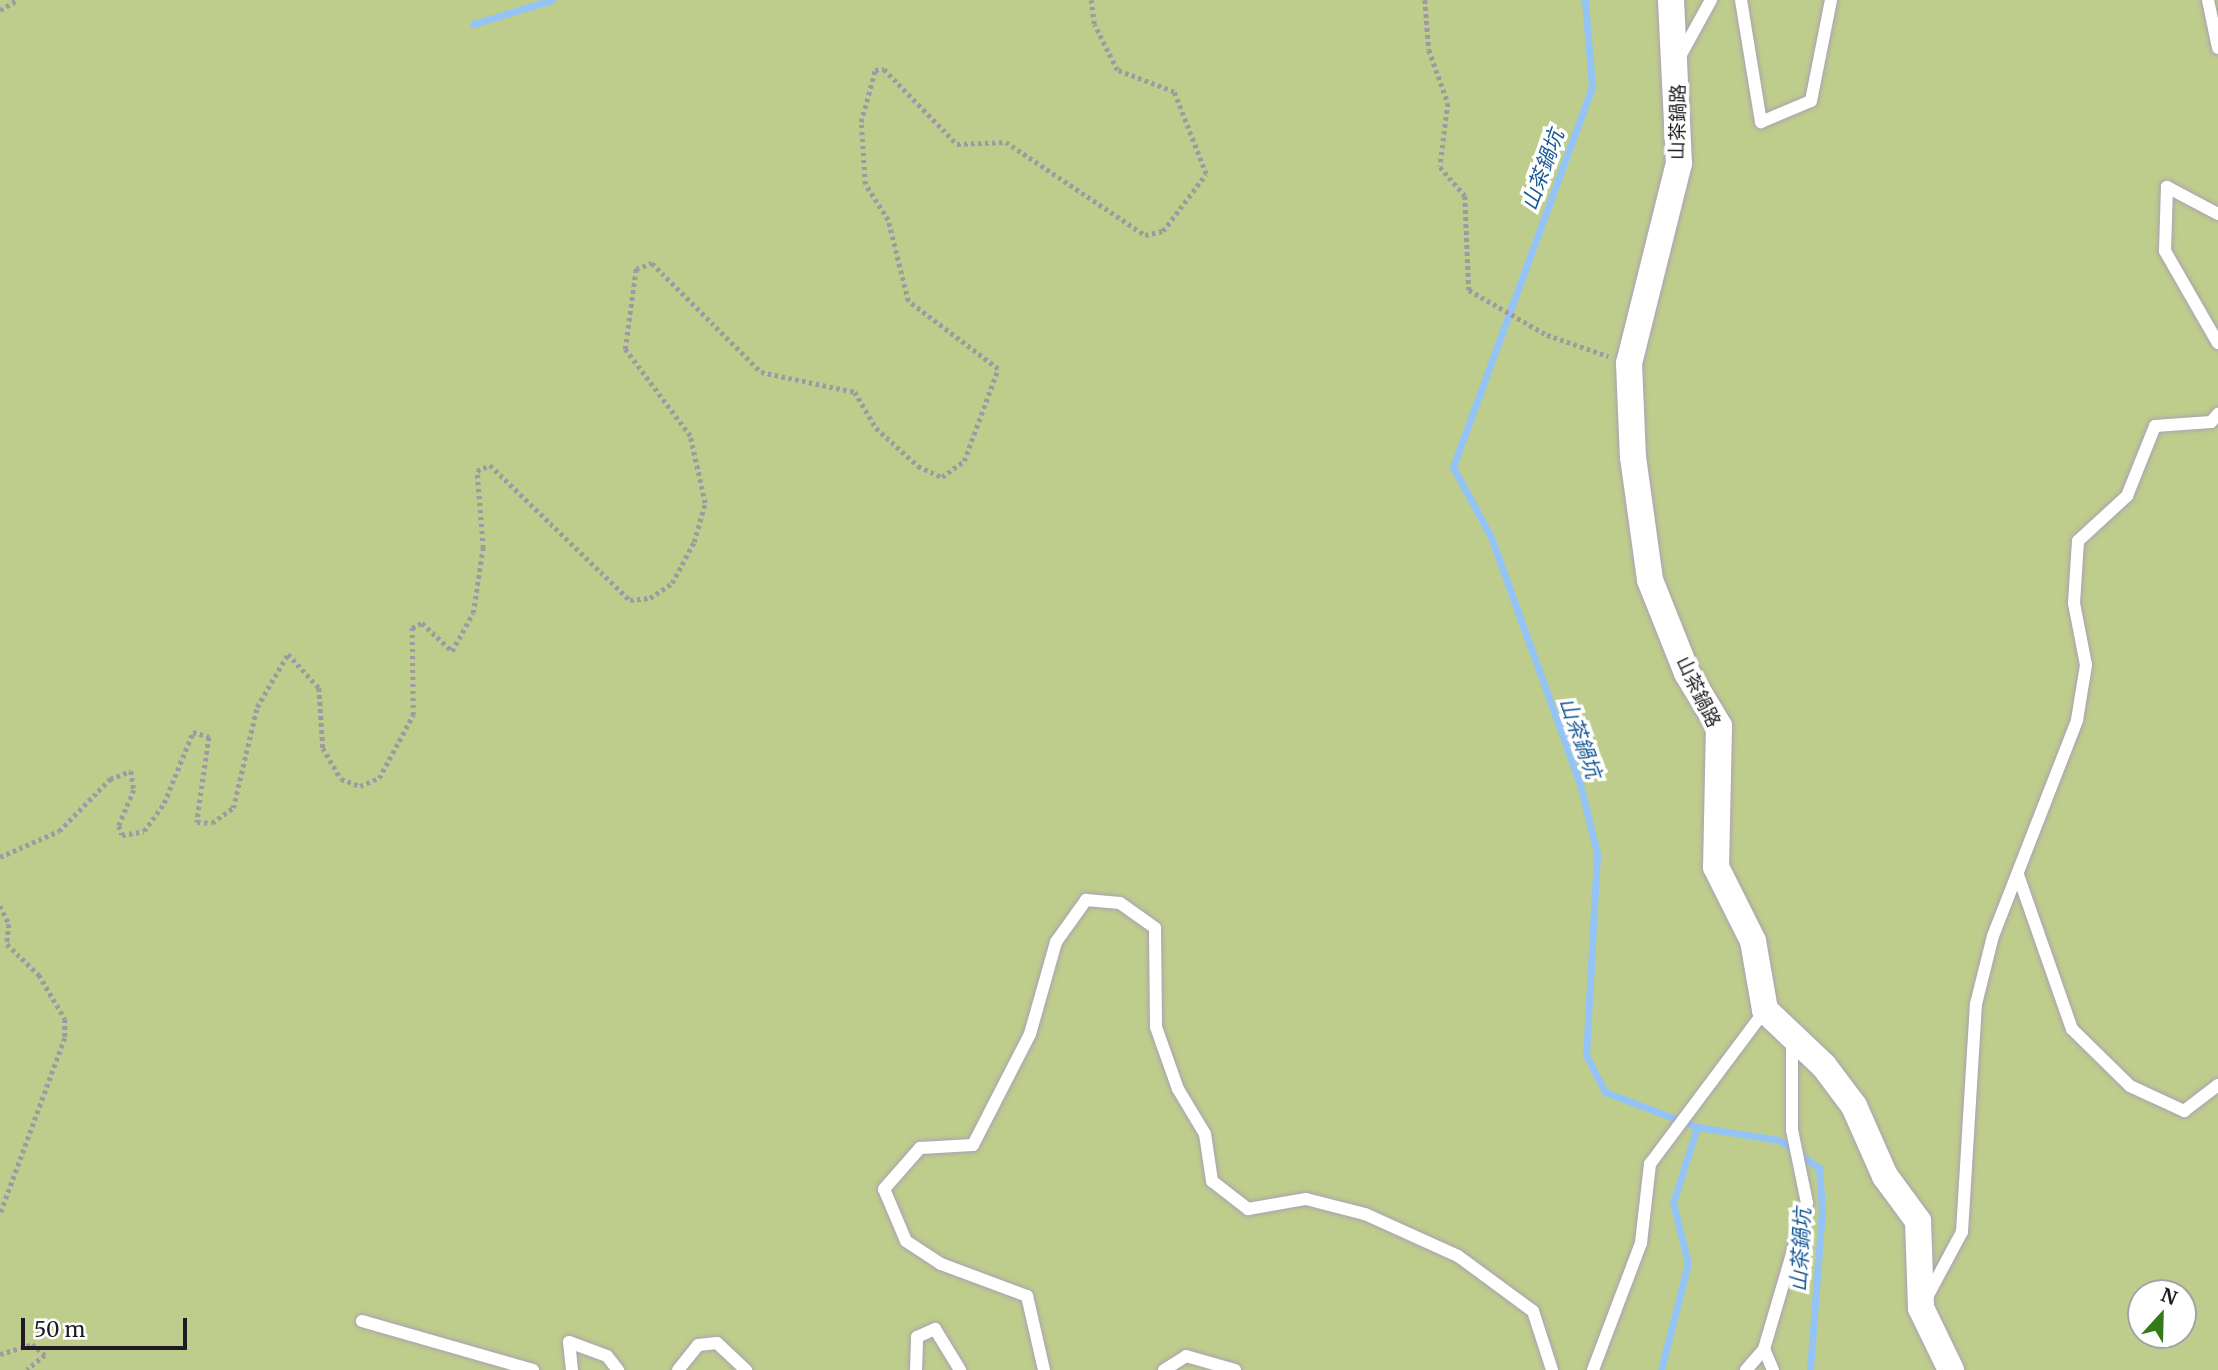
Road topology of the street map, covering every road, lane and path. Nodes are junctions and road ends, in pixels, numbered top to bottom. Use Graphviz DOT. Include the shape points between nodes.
graph roads {
  1 [pos="17,0"];
  2 [pos="1091,0"];
  3 [pos="1425,0"];
  4 [pos="1671,0"];
  5 [pos="1711,0"];
  6 [pos="1741,0"];
  7 [pos="1831,0"];
  8 [pos="2208,0"];
  9 [pos="0,10"];
  10 [pos="2218,48"];
  11 [pos="1679,58"];
  12 [pos="2218,214"];
  13 [pos="2218,343"];
  14 [pos="1629,363"];
  15 [pos="2218,414"];
  16 [pos="0,857"];
  17 [pos="2018,875"];
  18 [pos="0,906"];
  19 [pos="1765,1010"];
  20 [pos="1792,1035"];
  21 [pos="2218,1085"];
  22 [pos="0,1215"];
  23 [pos="1921,1308"];
  24 [pos="362,1321"];
  25 [pos="1764,1349"];
  26 [pos="0,1354"];
  27 [pos="27,1370"];
  28 [pos="533,1370"];
  29 [pos="572,1370"];
  30 [pos="618,1370"];
  31 [pos="678,1370"];
  32 [pos="746,1370"];
  33 [pos="916,1370"];
  34 [pos="960,1370"];
  35 [pos="1044,1370"];
  36 [pos="1164,1370"];
  37 [pos="1235,1370"];
  38 [pos="1552,1370"];
  39 [pos="1593,1370"];
  40 [pos="1746,1370"];
  41 [pos="1773,1370"];
  42 [pos="1951,1370"];
  1 -- 9 [label="path"];
  2 -- 16 [label="path" via="1094,24 1117,70 1174,92 1206,174 1163,231 1145,235 1006,142 957,144 884,69 875,70 862,122 865,184 888,220 908,301 998,369 964,461 942,477 918,466 876,428 855,392 761,372 652,262 636,269 625,349 690,436 705,503 694,542 672,583 650,598 630,600 490,465 477,471 482,548 473,613 452,651 422,623 412,628 413,715 379,778 360,786 341,779 323,748 319,688 288,654 257,707 233,808 212,823 197,822 195,803 208,766 209,737 193,732 164,803 144,831 122,835 119,826 134,790 131,771 110,779 58,831"];
  3 -- 14 [label="path" via="1429,50 1448,103 1440,167 1465,196 1469,290 1547,335"];
  4 -- 11 [label="street, 山茶鍋路"];
  5 -- 11 [label="lane"];
  6 -- 7 [label="lane" via="1761,122 1811,101"];
  8 -- 10 [label="lane"];
  11 -- 14 [label="street, 山茶鍋路" via="1679,163"];
  12 -- 13 [label="lane" via="2166,187 2165,251"];
  14 -- 19 [label="street, 山茶鍋路" via="1633,457 1650,580 1686,673 1719,726 1716,867 1754,941"];
  15 -- 17 [label="lane" via="2211,422 2155,426 2127,496 2078,541 2074,603 2086,665 2077,720"];
  17 -- 21 [label="lane" via="2072,1029 2130,1086 2184,1111"];
  17 -- 23 [label="lane" via="1976,1004 1962,1232"];
  18 -- 22 [label="path" via="9,924 7,944 39,975 65,1018 65,1038"];
  19 -- 20 [label="street"];
  19 -- 39 [label="lane" via="1650,1164 1641,1243"];
  20 -- 23 [label="street" via="1854,1106 1885,1176 1918,1221"];
  20 -- 25 [label="lane" via="1793,1134 1808,1203"];
  23 -- 42 [label="street"];
  24 -- 28 [label="lane"];
  25 -- 40 [label="lane"];
  25 -- 41 [label="lane"];
  26 -- 27 [label="path" via="32,1343 45,1355"];
  29 -- 30 [label="lane" via="569,1342 607,1356"];
  31 -- 32 [label="lane" via="698,1345 717,1343"];
  33 -- 34 [label="lane" via="917,1336 935,1329"];
  35 -- 38 [label="lane" via="1027,1296 941,1264 906,1241 884,1189 920,1148 973,1145 1030,1034 1056,942 1086,900 1120,903 1155,928 1156,1027 1178,1089 1205,1133 1212,1181 1248,1209 1306,1199 1365,1214 1458,1256 1533,1311"];
  36 -- 37 [label="lane" via="1186,1356"];
}
